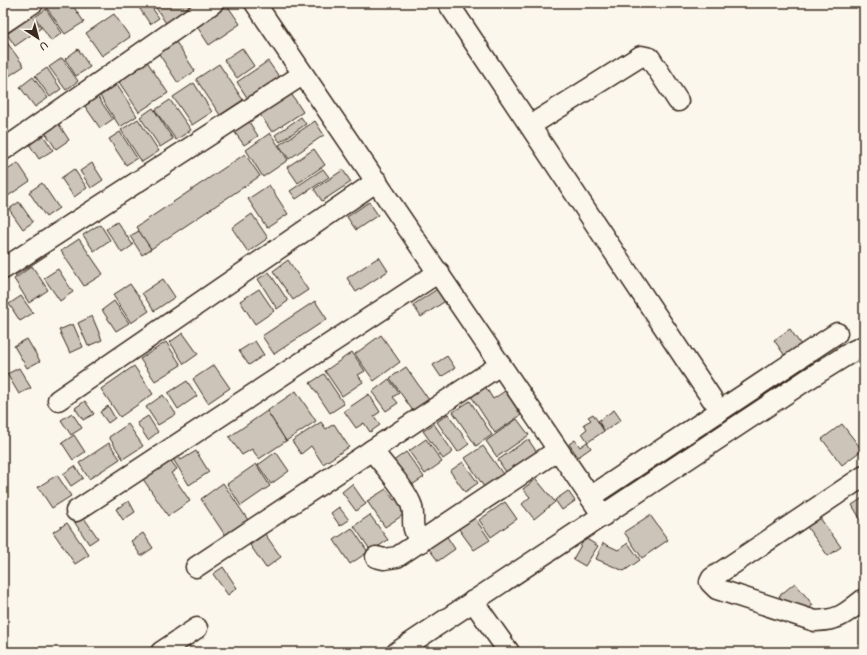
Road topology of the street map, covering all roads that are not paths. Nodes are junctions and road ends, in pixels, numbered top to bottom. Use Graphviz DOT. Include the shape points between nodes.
graph roads {
  1 [pos="33,3"];
  2 [pos="213,3"];
  3 [pos="254,3"];
  4 [pos="448,3"];
  5 [pos="3,23"];
  6 [pos="302,75"];
  7 [pos="678,101"];
  8 [pos="531,125"];
  9 [pos="3,150"];
  10 [pos="377,181"];
  11 [pos="3,269"];
  12 [pos="439,272"];
  13 [pos="837,333"];
  14 [pos="864,346"];
  15 [pos="500,365"];
  16 [pos="712,399"];
  17 [pos="58,400"];
  18 [pos="372,450"];
  19 [pos="558,450"];
  20 [pos="864,476"];
  21 [pos="590,497"];
  22 [pos="76,511"];
  23 [pos="603,516"];
  24 [pos="421,542"];
  25 [pos="376,557"];
  26 [pos="196,567"];
  27 [pos="864,599"];
  28 [pos="473,601"];
  29 [pos="197,628"];
  30 [pos="161,652"];
  31 [pos="397,652"];
  32 [pos="508,652"];
  1 -- 5 [label="street"];
  2 -- 9 [label="street"];
  3 -- 6 [label="street"];
  4 -- 8 [label="street"];
  6 -- 10 [label="street"];
  6 -- 11 [label="street"];
  7 -- 8 [label="street" via="650,58 640,56"];
  8 -- 16 [label="street"];
  10 -- 12 [label="street"];
  10 -- 17 [label="street"];
  12 -- 15 [label="street"];
  12 -- 22 [label="street"];
  13 -- 21 [label="street"];
  14 -- 23 [label="street" via="805,381"];
  15 -- 18 [label="street"];
  15 -- 19 [label="street"];
  18 -- 24 [label="street" via="410,502 413,509 413,529"];
  18 -- 26 [label="street"];
  19 -- 21 [label="street"];
  19 -- 24 [label="street"];
  20 -- 27 [label="street" via="712,578 710,582 717,589 815,621 841,617"];
  21 -- 23 [label="street"];
  23 -- 28 [label="street"];
  24 -- 25 [label="street" via="397,557"];
  28 -- 31 [label="street"];
  28 -- 32 [label="street"];
  29 -- 30 [label="street"];
}
